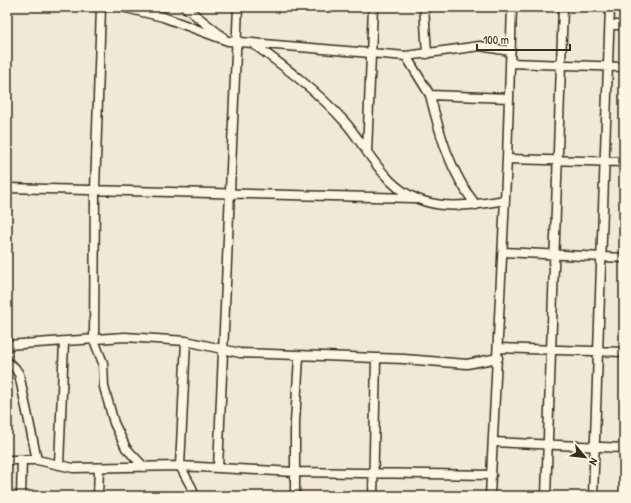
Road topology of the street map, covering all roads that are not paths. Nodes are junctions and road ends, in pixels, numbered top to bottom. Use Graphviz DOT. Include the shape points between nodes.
graph roads {
  1 [pos="101,7"];
  2 [pos="122,7"];
  3 [pos="185,7"];
  4 [pos="238,7"];
  5 [pos="373,7"];
  6 [pos="424,7"];
  7 [pos="512,7"];
  8 [pos="563,7"];
  9 [pos="610,7"];
  10 [pos="610,25"];
  11 [pos="624,25"];
  12 [pos="228,41"];
  13 [pos="237,42"];
  14 [pos="251,42"];
  15 [pos="510,52"];
  16 [pos="371,53"];
  17 [pos="427,54"];
  18 [pos="406,56"];
  19 [pos="510,63"];
  20 [pos="560,66"];
  21 [pos="609,67"];
  22 [pos="624,67"];
  23 [pos="430,95"];
  24 [pos="509,98"];
  25 [pos="367,152"];
  26 [pos="507,159"];
  27 [pos="558,160"];
  28 [pos="606,161"];
  29 [pos="624,162"];
  30 [pos="7,188"];
  31 [pos="95,190"];
  32 [pos="230,194"];
  33 [pos="413,198"];
  34 [pos="505,200"];
  35 [pos="476,205"];
  36 [pos="503,252"];
  37 [pos="555,255"];
  38 [pos="602,257"];
  39 [pos="624,258"];
  40 [pos="94,340"];
  41 [pos="186,341"];
  42 [pos="64,342"];
  43 [pos="7,345"];
  44 [pos="499,348"];
  45 [pos="224,350"];
  46 [pos="552,350"];
  47 [pos="598,350"];
  48 [pos="624,352"];
  49 [pos="298,357"];
  50 [pos="376,358"];
  51 [pos="498,358"];
  52 [pos="7,362"];
  53 [pos="494,442"];
  54 [pos="548,444"];
  55 [pos="595,447"];
  56 [pos="624,448"];
  57 [pos="7,460"];
  58 [pos="22,460"];
  59 [pos="38,460"];
  60 [pos="59,466"];
  61 [pos="180,466"];
  62 [pos="144,467"];
  63 [pos="99,468"];
  64 [pos="218,468"];
  65 [pos="295,472"];
  66 [pos="374,473"];
  67 [pos="492,475"];
  68 [pos="21,496"];
  69 [pos="98,496"];
  70 [pos="194,496"];
  71 [pos="295,496"];
  72 [pos="373,496"];
  73 [pos="490,496"];
  74 [pos="546,496"];
  75 [pos="593,496"];
  1 -- 31 [label="street"];
  2 -- 12 [label="street" via="163,17"];
  3 -- 12 [label="street"];
  4 -- 13 [label="street"];
  5 -- 16 [label="street"];
  6 -- 17 [label="street"];
  7 -- 15 [label="street"];
  8 -- 20 [label="street"];
  9 -- 10 [label="street"];
  10 -- 11 [label="street"];
  10 -- 21 [label="street"];
  12 -- 13 [label="street"];
  13 -- 14 [label="street"];
  13 -- 32 [label="street"];
  14 -- 16 [label="street"];
  14 -- 25 [label="street" via="298,77 326,102"];
  15 -- 17 [label="street" via="480,46"];
  15 -- 19 [label="street"];
  16 -- 18 [label="street"];
  16 -- 25 [label="street"];
  17 -- 18 [label="street"];
  18 -- 23 [label="street"];
  19 -- 20 [label="street"];
  19 -- 24 [label="street"];
  20 -- 21 [label="street"];
  20 -- 27 [label="street"];
  21 -- 22 [label="street"];
  21 -- 28 [label="street"];
  23 -- 24 [label="street"];
  23 -- 35 [label="street" via="440,138 453,170"];
  24 -- 26 [label="street"];
  25 -- 33 [label="street" via="400,191"];
  26 -- 27 [label="street"];
  26 -- 34 [label="street"];
  27 -- 28 [label="street"];
  27 -- 37 [label="street"];
  28 -- 29 [label="street"];
  28 -- 38 [label="street"];
  30 -- 31 [label="street"];
  31 -- 32 [label="street"];
  31 -- 40 [label="street"];
  32 -- 33 [label="street"];
  32 -- 45 [label="street"];
  33 -- 35 [label="street" via="458,207"];
  34 -- 35 [label="street"];
  34 -- 36 [label="street"];
  36 -- 37 [label="street"];
  36 -- 44 [label="street"];
  37 -- 38 [label="street"];
  37 -- 46 [label="street"];
  38 -- 39 [label="street"];
  38 -- 47 [label="street"];
  40 -- 41 [label="street" via="125,337"];
  40 -- 42 [label="street"];
  40 -- 62 [label="street" via="103,363 104,387 114,423 126,448"];
  41 -- 45 [label="street"];
  41 -- 61 [label="street"];
  42 -- 43 [label="street"];
  42 -- 60 [label="street"];
  44 -- 46 [label="street"];
  44 -- 51 [label="street"];
  45 -- 49 [label="street" via="240,354"];
  45 -- 64 [label="street"];
  46 -- 47 [label="street"];
  46 -- 54 [label="street"];
  47 -- 48 [label="street"];
  47 -- 55 [label="street"];
  49 -- 50 [label="street"];
  49 -- 65 [label="street"];
  50 -- 51 [label="street" via="467,364"];
  50 -- 66 [label="street"];
  51 -- 53 [label="street"];
  52 -- 59 [label="street" via="19,374"];
  53 -- 54 [label="street"];
  53 -- 67 [label="street"];
  54 -- 55 [label="street"];
  54 -- 74 [label="street"];
  55 -- 56 [label="street"];
  55 -- 75 [label="street"];
  57 -- 58 [label="street"];
  58 -- 59 [label="street"];
  58 -- 68 [label="street"];
  59 -- 60 [label="street"];
  60 -- 63 [label="street"];
  61 -- 62 [label="street"];
  61 -- 64 [label="street"];
  61 -- 70 [label="street"];
  62 -- 63 [label="street"];
  63 -- 69 [label="street"];
  64 -- 65 [label="street"];
  65 -- 66 [label="street"];
  65 -- 71 [label="street"];
  66 -- 67 [label="street"];
  66 -- 72 [label="street"];
  67 -- 73 [label="street"];
}
